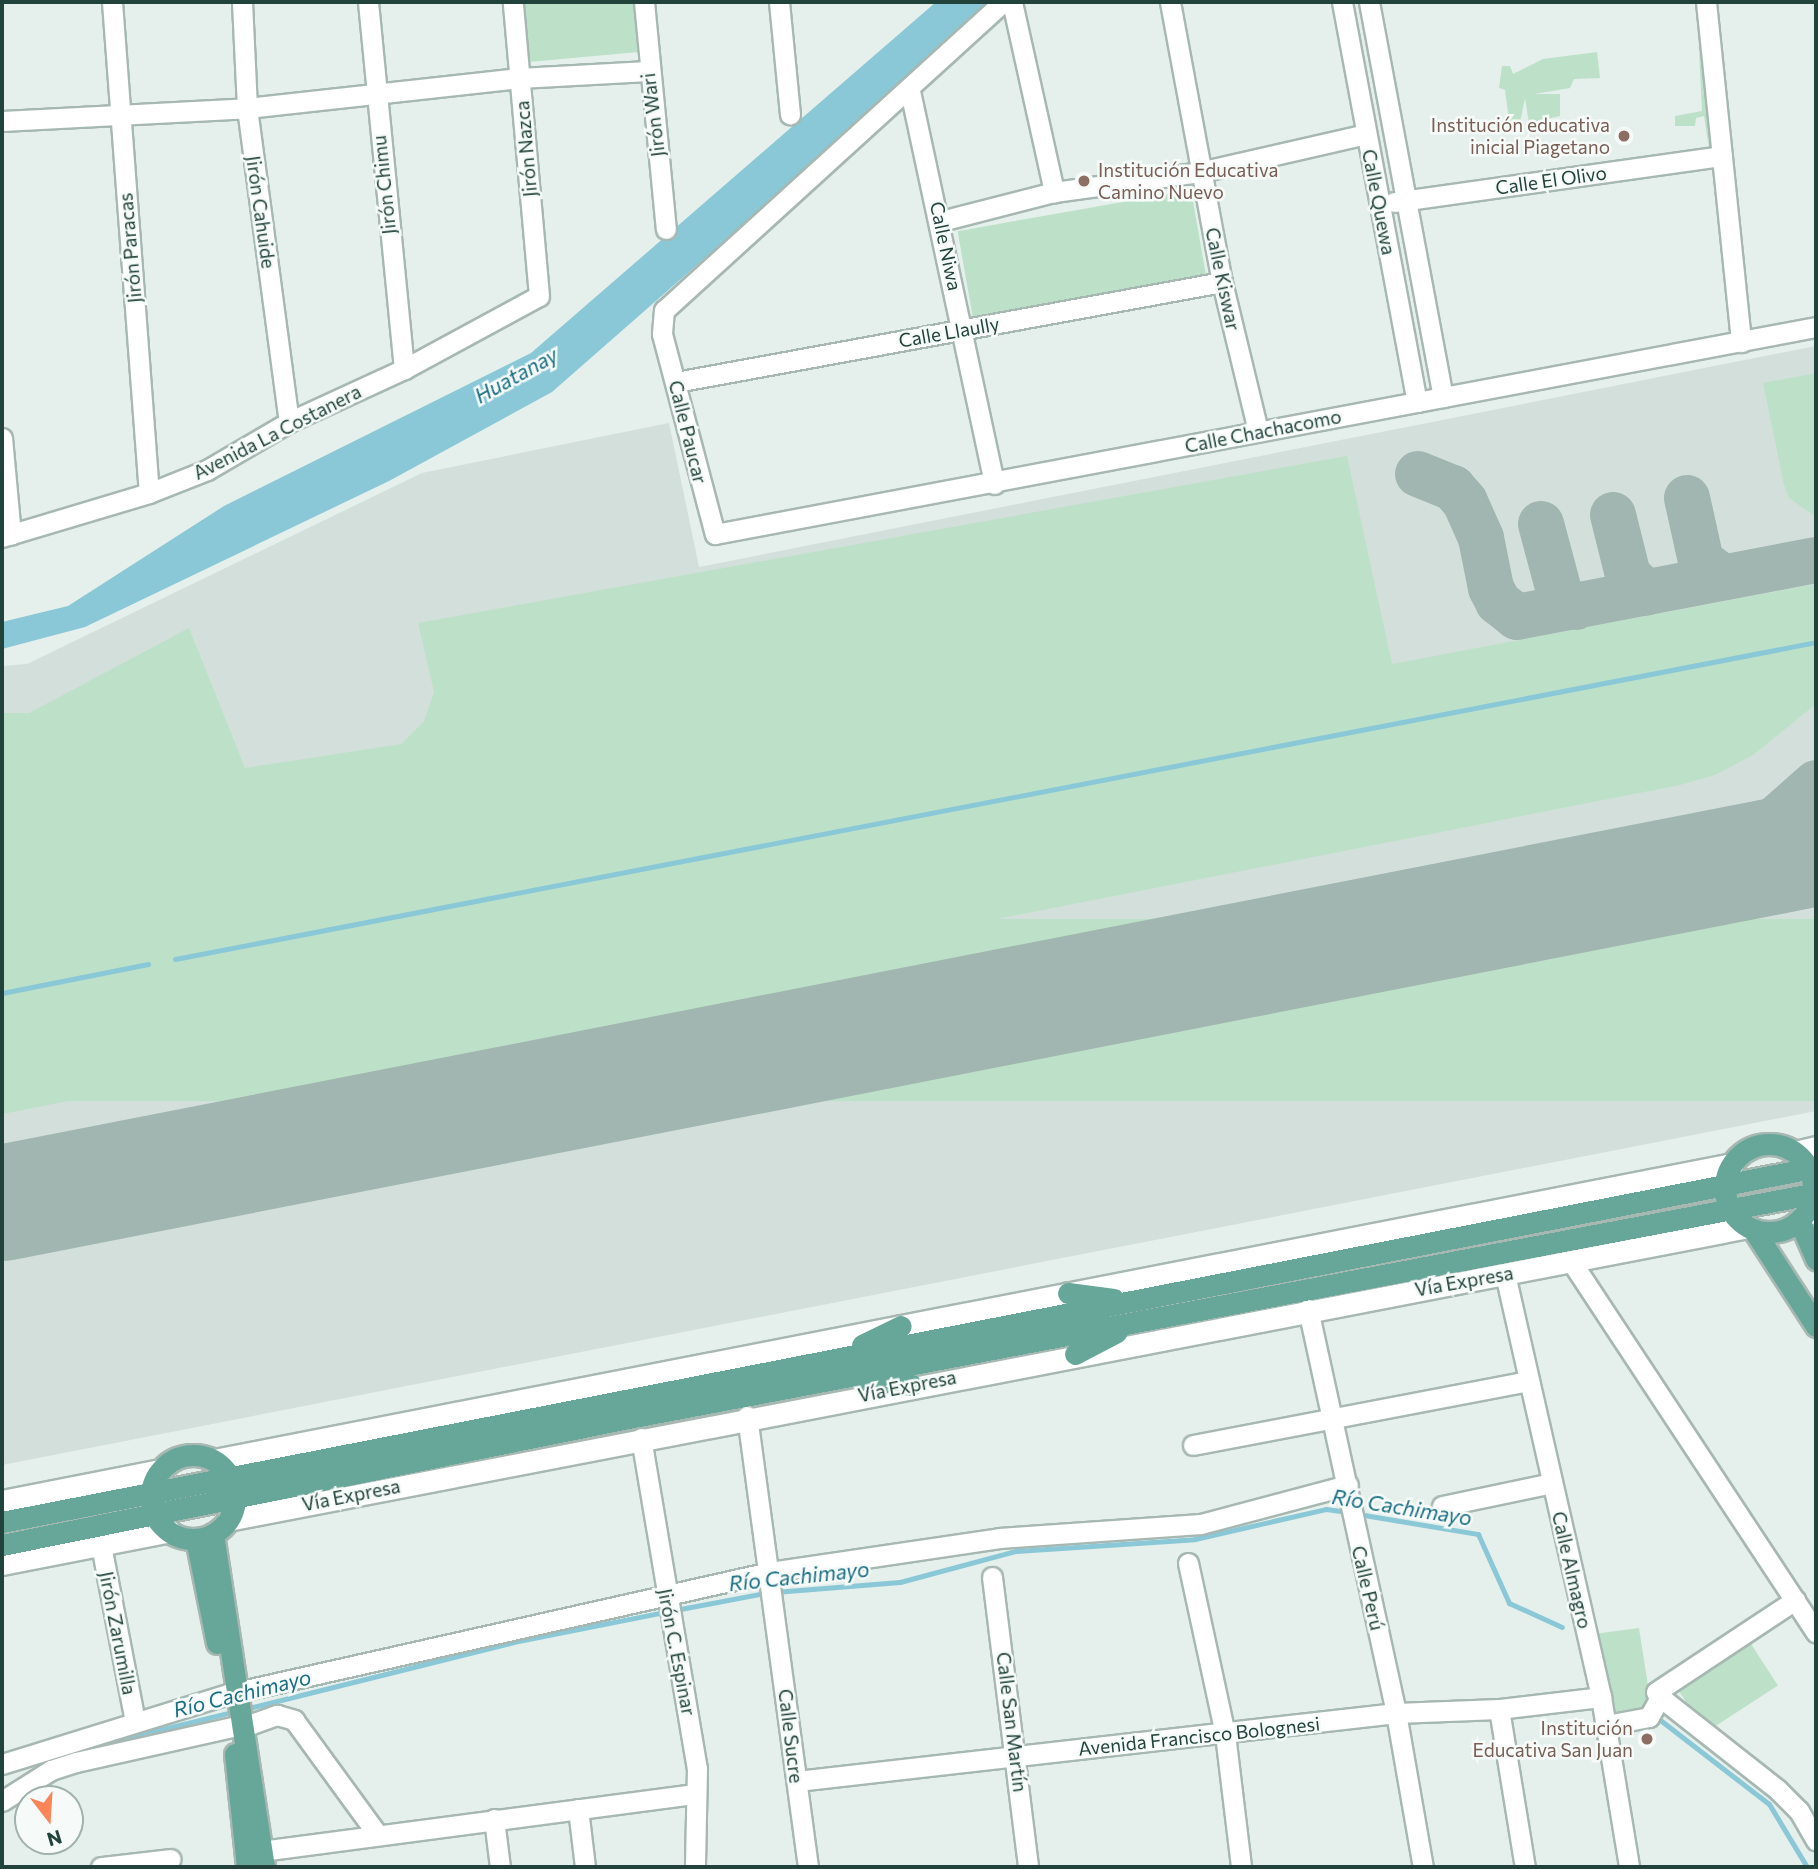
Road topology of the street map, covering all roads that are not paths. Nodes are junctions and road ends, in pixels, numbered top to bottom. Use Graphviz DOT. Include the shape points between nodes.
graph roads {
  1 [pos="111,2"];
  2 [pos="242,2"];
  3 [pos="368,2"];
  4 [pos="513,2"];
  5 [pos="643,2"];
  6 [pos="779,2"];
  7 [pos="1003,2"];
  8 [pos="1012,2"];
  9 [pos="1170,2"];
  10 [pos="1342,2"];
  11 [pos="1369,2"];
  12 [pos="1706,2"];
  13 [pos="648,71"];
  14 [pos="519,78"];
  15 [pos="910,91"];
  16 [pos="374,93"];
  17 [pos="247,108"];
  18 [pos="790,114"];
  19 [pos="119,115"];
  20 [pos="2,121"];
  21 [pos="1366,134"];
  22 [pos="1722,156"];
  23 [pos="1200,172"];
  24 [pos="1054,192"];
  25 [pos="1407,200"];
  26 [pos="1381,204"];
  27 [pos="941,221"];
  28 [pos="667,229"];
  29 [pos="1222,282"];
  30 [pos="539,296"];
  31 [pos="1816,327"];
  32 [pos="964,329"];
  33 [pos="1741,341"];
  34 [pos="404,369"];
  35 [pos="676,382"];
  36 [pos="1443,397"];
  37 [pos="1417,402"];
  38 [pos="289,422"];
  39 [pos="1258,431"];
  40 [pos="2,438"];
  41 [pos="994,484"];
  42 [pos="149,494"];
  43 [pos="713,531"];
  44 [pos="6,536"];
  45 [pos="1816,1147"];
  46 [pos="1795,1152"];
  47 [pos="1732,1164"];
  48 [pos="1813,1168"];
  49 [pos="1724,1185"];
  50 [pos="1810,1206"];
  51 [pos="1730,1209"];
  52 [pos="1751,1228"];
  53 [pos="1816,1259"];
  54 [pos="1571,1261"];
  55 [pos="1505,1274"];
  56 [pos="1068,1293"];
  57 [pos="1308,1310"];
  58 [pos="1135,1311"];
  59 [pos="1816,1325"];
  60 [pos="901,1326"];
  61 [pos="1076,1354"];
  62 [pos="837,1368"];
  63 [pos="1529,1381"];
  64 [pos="912,1385"];
  65 [pos="747,1416"];
  66 [pos="1332,1419"];
  67 [pos="641,1438"];
  68 [pos="1193,1445"];
  69 [pos="214,1460"];
  70 [pos="160,1470"];
  71 [pos="231,1478"];
  72 [pos="1552,1483"];
  73 [pos="150,1493"];
  74 [pos="1349,1493"];
  75 [pos="2,1501"];
  76 [pos="1442,1506"];
  77 [pos="155,1516"];
  78 [pos="2,1522"];
  79 [pos="218,1523"];
  80 [pos="170,1531"];
  81 [pos="2,1545"];
  82 [pos="100,1545"];
  83 [pos="1188,1563"];
  84 [pos="2,1564"];
  85 [pos="992,1577"];
  86 [pos="772,1588"];
  87 [pos="1795,1600"];
  88 [pos="668,1606"];
  89 [pos="1816,1632"];
  90 [pos="1601,1697"];
  91 [pos="1499,1709"];
  92 [pos="1655,1709"];
  93 [pos="236,1710"];
  94 [pos="1396,1713"];
  95 [pos="135,1721"];
  96 [pos="1605,1725"];
  97 [pos="1225,1734"];
  98 [pos="1018,1756"];
  99 [pos="2,1764"];
  100 [pos="797,1781"];
  101 [pos="693,1794"];
  102 [pos="2,1801"];
  103 [pos="578,1809"];
  104 [pos="494,1819"];
  105 [pos="378,1835"];
  106 [pos="1816,1841"];
  107 [pos="171,1859"];
  108 [pos="255,1860"];
  109 [pos="101,1867"];
  110 [pos="500,1867"];
  111 [pos="585,1867"];
  112 [pos="695,1867"];
  113 [pos="808,1867"];
  114 [pos="1028,1867"];
  115 [pos="1241,1867"];
  116 [pos="1423,1867"];
  117 [pos="1525,1867"];
  118 [pos="1629,1867"];
  1 -- 19 [label="street, Jirón Paracas"];
  2 -- 17 [label="street, Jirón Cahuide"];
  3 -- 16 [label="street, Jirón Chimu"];
  4 -- 14 [label="street, Jirón Nazca"];
  5 -- 13 [label="street, Jirón Wari"];
  6 -- 18 [label="street"];
  7 -- 15 [label="street"];
  8 -- 24 [label="street"];
  9 -- 23 [label="street, Calle Kiswar"];
  10 -- 21 [label="street, Calle Quewa"];
  11 -- 25 [label="street, Calle Quewa"];
  12 -- 22 [label="street"];
  13 -- 14 [label="street"];
  13 -- 28 [label="street, Jirón Wari"];
  14 -- 16 [label="street"];
  14 -- 30 [label="street, Jirón Nazca"];
  15 -- 27 [label="street, Calle Niwa"];
  15 -- 35 [label="street, Calle Paucar" via="664,310 662,334"];
  16 -- 17 [label="street"];
  16 -- 34 [label="street, Jirón Chimu"];
  17 -- 19 [label="street"];
  17 -- 38 [label="street, Jirón Cahuide"];
  19 -- 20 [label="street"];
  19 -- 42 [label="street, Jirón Paracas"];
  21 -- 23 [label="street"];
  21 -- 26 [label="street, Calle Quewa"];
  22 -- 25 [label="street, Calle El Olivo"];
  22 -- 33 [label="street"];
  23 -- 24 [label="street"];
  23 -- 29 [label="street, Calle Kiswar"];
  24 -- 27 [label="street"];
  25 -- 26 [label="street, Calle El Olivo"];
  25 -- 36 [label="street, Calle Quewa"];
  26 -- 37 [label="street, Calle Quewa"];
  27 -- 32 [label="street, Calle Niwa"];
  29 -- 32 [label="street, Calle Llaully"];
  29 -- 39 [label="street, Calle Kiswar"];
  30 -- 34 [label="street, Avenida La Costanera"];
  31 -- 33 [label="street, Calle Chachacomo"];
  32 -- 35 [label="street, Calle Llaully"];
  32 -- 41 [label="street, Calle Niwa"];
  33 -- 36 [label="street, Calle Chachacomo"];
  34 -- 38 [label="street, Avenida La Costanera"];
  35 -- 43 [label="street, Calle Paucar"];
  36 -- 37 [label="street, Calle Chachacomo"];
  37 -- 39 [label="street, Calle Chachacomo"];
  38 -- 42 [label="street, Avenida La Costanera" via="207,470"];
  39 -- 41 [label="street, Calle Chachacomo"];
  40 -- 44 [label="street"];
  41 -- 43 [label="street, Calle Chachacomo" via="719,536"];
  42 -- 44 [label="street, Avenida La Costanera"];
  45 -- 46 [label="main road"];
  46 -- 47 [label="main road" via="1768,1143 1754,1146"];
  46 -- 48 [label="main road"];
  47 -- 49 [label="main road"];
  47 -- 56 [label="main road"];
  48 -- 49 [label="main road, Vía Expresa"];
  48 -- 50 [label="main road"];
  49 -- 51 [label="main road"];
  49 -- 58 [label="main road, Vía Expresa"];
  50 -- 51 [label="main road, Vía Expresa"];
  50 -- 52 [label="main road, Vía Expresa" via="1777,1231"];
  50 -- 53 [label="main road"];
  51 -- 52 [label="main road"];
  51 -- 58 [label="main road, Vía Expresa"];
  52 -- 54 [label="main road, Vía Expresa"];
  52 -- 59 [label="main road"];
  54 -- 55 [label="main road, Vía Expresa"];
  54 -- 87 [label="street"];
  55 -- 57 [label="main road, Vía Expresa"];
  55 -- 63 [label="street, Calle Almagro"];
  56 -- 58 [label="main road"];
  56 -- 60 [label="main road"];
  57 -- 61 [label="main road, Vía Expresa"];
  57 -- 66 [label="street, Calle Perú"];
  58 -- 61 [label="main road"];
  58 -- 62 [label="main road, Vía Expresa"];
  60 -- 62 [label="main road"];
  60 -- 69 [label="main road"];
  61 -- 64 [label="main road, Vía Expresa"];
  62 -- 64 [label="main road"];
  62 -- 71 [label="main road, Vía Expresa"];
  62 -- 79 [label="main road, Vía Expresa"];
  63 -- 66 [label="street"];
  63 -- 72 [label="street, Calle Almagro"];
  64 -- 65 [label="main road, Vía Expresa"];
  65 -- 67 [label="main road, Vía Expresa"];
  65 -- 86 [label="street, Calle Sucre"];
  66 -- 68 [label="street"];
  66 -- 74 [label="street, Calle Perú"];
  67 -- 79 [label="main road, Vía Expresa"];
  67 -- 88 [label="street, Jirón C. Espinar"];
  69 -- 70 [label="main road" via="185,1455"];
  69 -- 71 [label="main road"];
  70 -- 73 [label="main road"];
  70 -- 75 [label="main road"];
  71 -- 73 [label="main road, Vía Expresa"];
  71 -- 79 [label="main road"];
  72 -- 76 [label="street"];
  72 -- 90 [label="street, Calle Almagro"];
  73 -- 77 [label="main road"];
  73 -- 78 [label="main road, Vía Expresa"];
  74 -- 86 [label="street" via="1201,1524 999,1538"];
  74 -- 94 [label="street, Calle Perú"];
  77 -- 79 [label="main road, Vía Expresa"];
  77 -- 80 [label="main road"];
  77 -- 81 [label="main road, Vía Expresa"];
  79 -- 80 [label="main road, Vía Expresa"];
  79 -- 93 [label="main road"];
  80 -- 82 [label="main road, Vía Expresa"];
  82 -- 84 [label="main road, Vía Expresa"];
  82 -- 95 [label="street, Jirón Zarumilla"];
  83 -- 97 [label="street"];
  85 -- 98 [label="street, Calle San Martín"];
  86 -- 88 [label="street"];
  86 -- 100 [label="street, Calle Sucre"];
  87 -- 89 [label="street"];
  87 -- 92 [label="street" via="1656,1692"];
  88 -- 93 [label="street"];
  88 -- 101 [label="street, Jirón C. Espinar" via="691,1727 696,1768"];
  90 -- 91 [label="street, Avenida Francisco Bolognesi"];
  90 -- 96 [label="street, Calle Almagro"];
  91 -- 94 [label="street, Avenida Francisco Bolognesi"];
  91 -- 117 [label="street"];
  92 -- 96 [label="street"];
  92 -- 106 [label="street" via="1778,1790 1799,1811"];
  93 -- 95 [label="street"];
  93 -- 102 [label="street" via="51,1770"];
  93 -- 105 [label="street" via="294,1720"];
  93 -- 108 [label="main road"];
  94 -- 97 [label="street, Avenida Francisco Bolognesi"];
  94 -- 116 [label="street, Calle Perú"];
  95 -- 99 [label="street"];
  96 -- 118 [label="street, Calle Almagro"];
  97 -- 98 [label="street, Avenida Francisco Bolognesi"];
  97 -- 115 [label="street"];
  98 -- 100 [label="street, Avenida Francisco Bolognesi"];
  98 -- 114 [label="street, Calle San Martín"];
  100 -- 113 [label="street, Calle Sucre"];
  101 -- 103 [label="street"];
  101 -- 112 [label="street, Jirón C. Espinar"];
  103 -- 104 [label="street"];
  103 -- 111 [label="street"];
  104 -- 105 [label="street"];
  104 -- 110 [label="street"];
  105 -- 108 [label="street"];
  107 -- 109 [label="street"];
}
